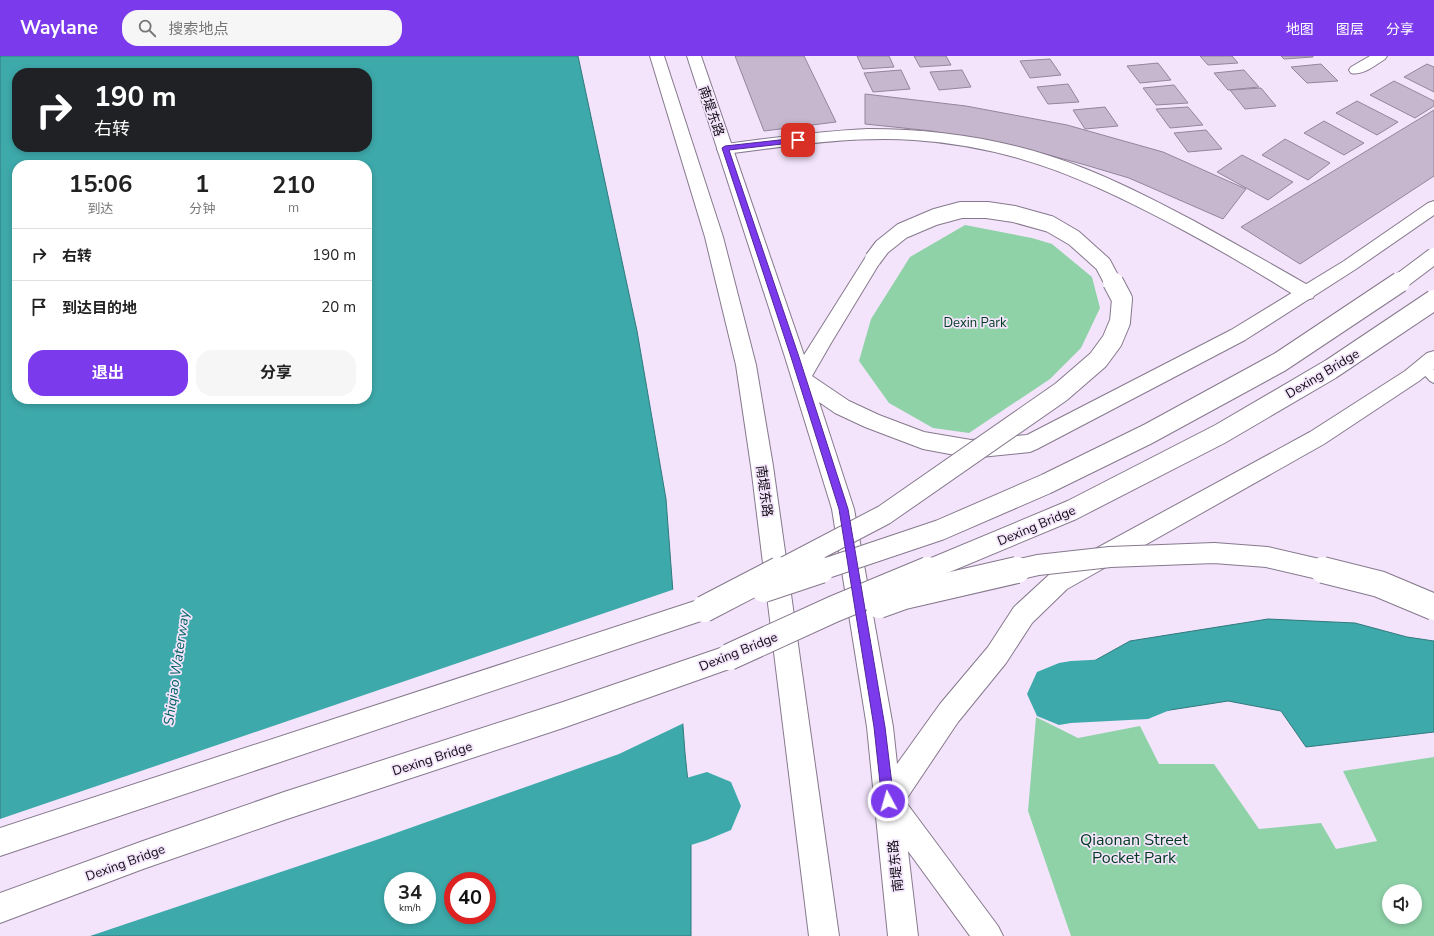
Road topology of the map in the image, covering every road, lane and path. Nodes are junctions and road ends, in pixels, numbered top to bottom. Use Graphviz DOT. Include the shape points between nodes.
graph roads {
  1 [pos="657,56"];
  2 [pos="694,56"];
  3 [pos="1380,56"];
  4 [pos="1356,70"];
  5 [pos="725,148"];
  6 [pos="1434,207"];
  7 [pos="1434,256"];
  8 [pos="1306,293"];
  9 [pos="1434,300"];
  10 [pos="1430,367"];
  11 [pos="802,379"];
  12 [pos="1434,607"];
  13 [pos="704,609"];
  14 [pos="729,657"];
  15 [pos="888,801"];
  16 [pos="0,842"];
  17 [pos="0,908"];
  18 [pos="824,936"];
  19 [pos="903,936"];
  20 [pos="988,936"];
  1 -- 18 [label="main road, 南堤东路" via="714,237 746,365 763,474"];
  2 -- 5 [label="main road, 南堤东路"];
  3 -- 4 [label="main road"];
  5 -- 8 [label="main road" via="838,136 888,134 988,145 1036,157 1092,178 1213,238"];
  5 -- 11 [label="main road, 南堤东路"];
  6 -- 8 [label="main road" via="1350,266"];
  7 -- 13 [label="main road, bridge" via="1400,282 1280,362 1148,434 1046,484 940,530"];
  8 -- 11 [label="main road" via="1238,335 1030,443 971,449 923,440 872,421 842,406"];
  9 -- 14 [label="main road, Dexing Bridge, bridge" via="1331,369 1220,434 1072,510"];
  10 -- 15 [label="main road" via="1317,438 1059,581 1024,615 997,655 949,714"];
  11 -- 13 [label="main road, bridge" via="823,339 882,248 902,231 935,217 962,210 1014,214 1050,224 1074,238 1103,264 1122,299 1120,322 1112,341 1098,360 1055,397 884,515"];
  11 -- 15 [label="main road, 南堤东路" via="843,509 880,727"];
  12 -- 14 [label="main road, bridge" via="1379,584 1267,557 1214,553 1110,557 1038,565 904,596"];
  13 -- 16 [label="main road"];
  14 -- 17 [label="main road, Dexing Bridge" via="563,715 284,806"];
  15 -- 19 [label="main road, 南堤东路"];
  15 -- 20 [label="main road"];
}
